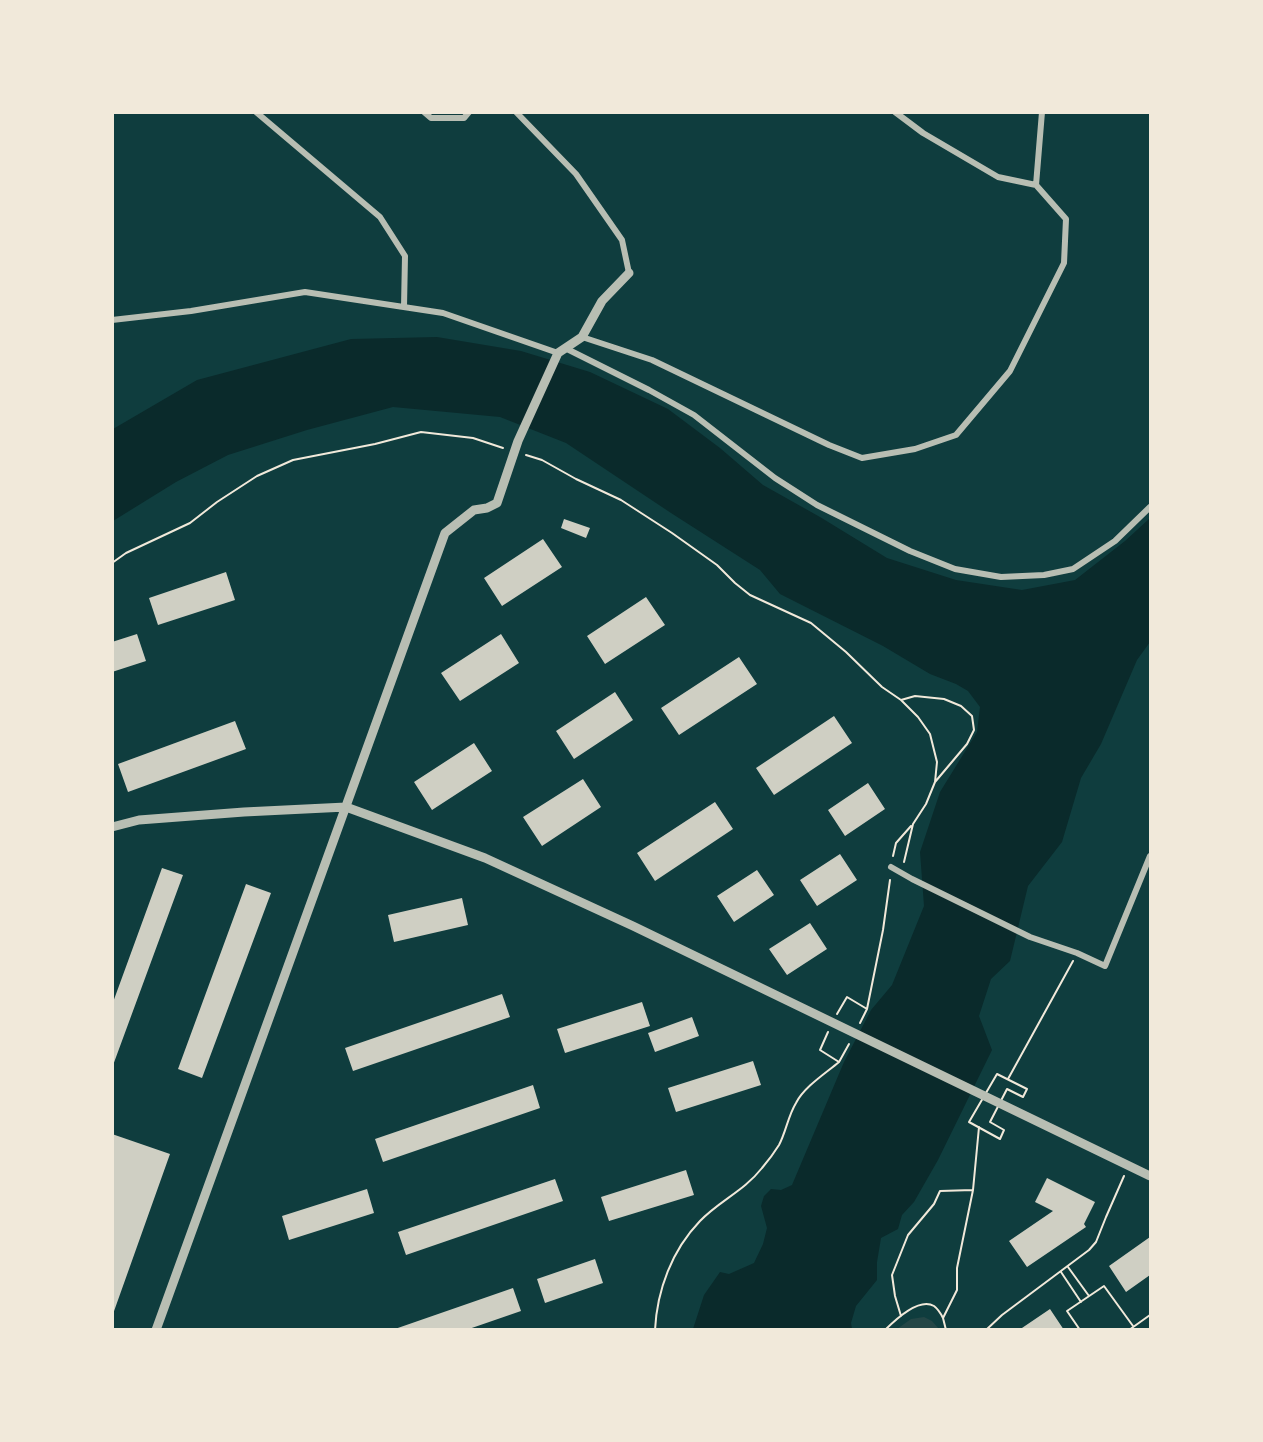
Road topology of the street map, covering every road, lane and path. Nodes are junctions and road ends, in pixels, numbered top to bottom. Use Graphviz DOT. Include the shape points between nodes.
graph roads {
  1 [pos="256,112"];
  2 [pos="424,112"];
  3 [pos="470,112"];
  4 [pos="516,112"];
  5 [pos="895,112"];
  6 [pos="1042,112"];
  7 [pos="1036,185"];
  8 [pos="629,273"];
  9 [pos="404,307"];
  10 [pos="112,320"];
  11 [pos="582,337"];
  12 [pos="561,350"];
  13 [pos="515,451"];
  14 [pos="1150,507"];
  15 [pos="112,562"];
  16 [pos="901,700"];
  17 [pos="935,782"];
  18 [pos="346,807"];
  19 [pos="913,824"];
  20 [pos="112,827"];
  21 [pos="1150,856"];
  22 [pos="891,867"];
  23 [pos="901,874"];
  24 [pos="1077,953"];
  25 [pos="833,1022"];
  26 [pos="997,1074"];
  27 [pos="1008,1079"];
  28 [pos="1000,1103"];
  29 [pos="969,1122"];
  30 [pos="979,1127"];
  31 [pos="1129,1166"];
  32 [pos="1150,1176"];
  33 [pos="974,1190"];
  34 [pos="1068,1266"];
  35 [pos="1060,1272"];
  36 [pos="1089,1296"];
  37 [pos="1081,1302"];
  38 [pos="1150,1315"];
  39 [pos="901,1316"];
  40 [pos="943,1318"];
  41 [pos="1133,1326"];
  42 [pos="156,1329"];
  43 [pos="655,1329"];
  44 [pos="885,1329"];
  45 [pos="946,1329"];
  46 [pos="986,1329"];
  47 [pos="1080,1329"];
  48 [pos="1129,1329"];
  1 -- 9 [label="street" via="380,216 405,256"];
  2 -- 3 [label="street" via="431,118 464,118"];
  4 -- 8 [label="street" via="576,174 622,240"];
  5 -- 7 [label="street" via="923,134 998,177"];
  6 -- 7 [label="street"];
  7 -- 11 [label="street" via="1066,219 1064,263 1010,371 956,435 915,449 862,458 652,360"];
  8 -- 11 [label="street" via="602,301"];
  9 -- 10 [label="street" via="304,292"];
  9 -- 12 [label="street" via="442,313"];
  11 -- 12 [label="street"];
  12 -- 13 [label="street"];
  12 -- 14 [label="street" via="694,415 774,478 817,506 955,569 1001,577 1072,569 1114,541"];
  13 -- 15 [label="path" via="473,438 421,432 293,460 256,476 190,523"];
  13 -- 16 [label="path" via="542,460 621,500 717,565 750,595 811,623"];
  13 -- 18 [label="street" via="497,503 474,510 445,533"];
  16 -- 17 [label="path" via="930,734 937,762"];
  16 -- 17 [label="path" via="915,696 944,699 962,706 972,716 974,730"];
  17 -- 19 [label="path"];
  18 -- 20 [label="street" via="139,820"];
  18 -- 25 [label="street" via="485,858"];
  18 -- 42 [label="street"];
  19 -- 22 [label="path" via="896,843"];
  19 -- 23 [label="path"];
  21 -- 24 [label="street" via="1105,966"];
  22 -- 23 [label="street"];
  22 -- 25 [label="path" via="867,1009 847,997"];
  23 -- 24 [label="street" via="1030,937"];
  24 -- 27 [label="path"];
  25 -- 28 [label="street"];
  25 -- 43 [label="path" via="820,1050 839,1062 796,1102 779,1146 753,1179 700,1221 685,1240 664,1280"];
  26 -- 27 [label="path"];
  27 -- 28 [label="path" via="1027,1089 1023,1097 1007,1089"];
  28 -- 30 [label="path" via="990,1122 1004,1130 1000,1139"];
  28 -- 31 [label="street"];
  29 -- 30 [label="path"];
  30 -- 33 [label="path"];
  31 -- 32 [label="street"];
  31 -- 34 [label="path" via="1096,1242"];
  33 -- 39 [label="path" via="940,1191 908,1235 892,1275"];
  33 -- 40 [label="path" via="957,1268 957,1290"];
  34 -- 35 [label="path"];
  34 -- 36 [label="path"];
  35 -- 37 [label="path"];
  35 -- 46 [label="path"];
  36 -- 37 [label="path"];
  36 -- 41 [label="path" via="1104,1286"];
  37 -- 47 [label="path" via="1067,1311"];
  38 -- 41 [label="path"];
  39 -- 40 [label="path" via="924,1304 933,1305"];
  39 -- 44 [label="path"];
  40 -- 45 [label="path"];
  41 -- 48 [label="path"];
}
